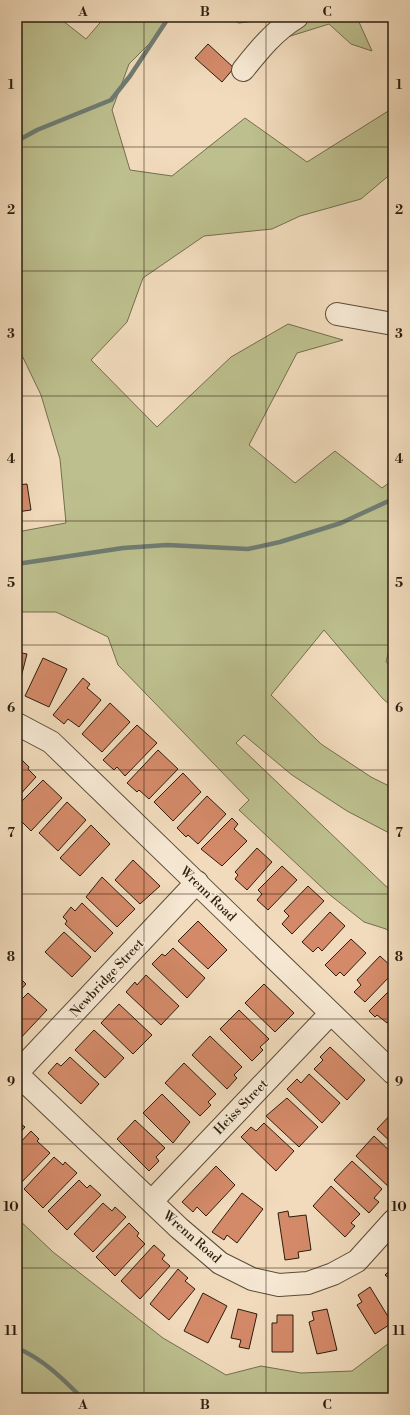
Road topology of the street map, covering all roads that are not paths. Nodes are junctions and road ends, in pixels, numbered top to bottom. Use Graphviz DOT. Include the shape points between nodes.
graph roads {
  1 [pos="296,17"];
  2 [pos="243,70"];
  3 [pos="337,314"];
  4 [pos="393,324"];
  5 [pos="17,724"];
  6 [pos="196,882"];
  7 [pos="331,1013"];
  8 [pos="17,1073"];
  9 [pos="393,1073"];
  10 [pos="152,1201"];
  11 [pos="393,1221"];
  1 -- 2 [label="street" via="267,40"];
  3 -- 4 [label="street"];
  5 -- 6 [label="street, Wrenn Road" via="52,742"];
  6 -- 7 [label="street, Wrenn Road"];
  6 -- 8 [label="street, Newbridge Street"];
  7 -- 9 [label="street, Wrenn Road"];
  7 -- 10 [label="street, Heiss Street"];
  8 -- 10 [label="street, Wrenn Road"];
  10 -- 11 [label="street, Wrenn Road" via="220,1263 252,1279 279,1285 308,1283 333,1274 357,1261"];
}
